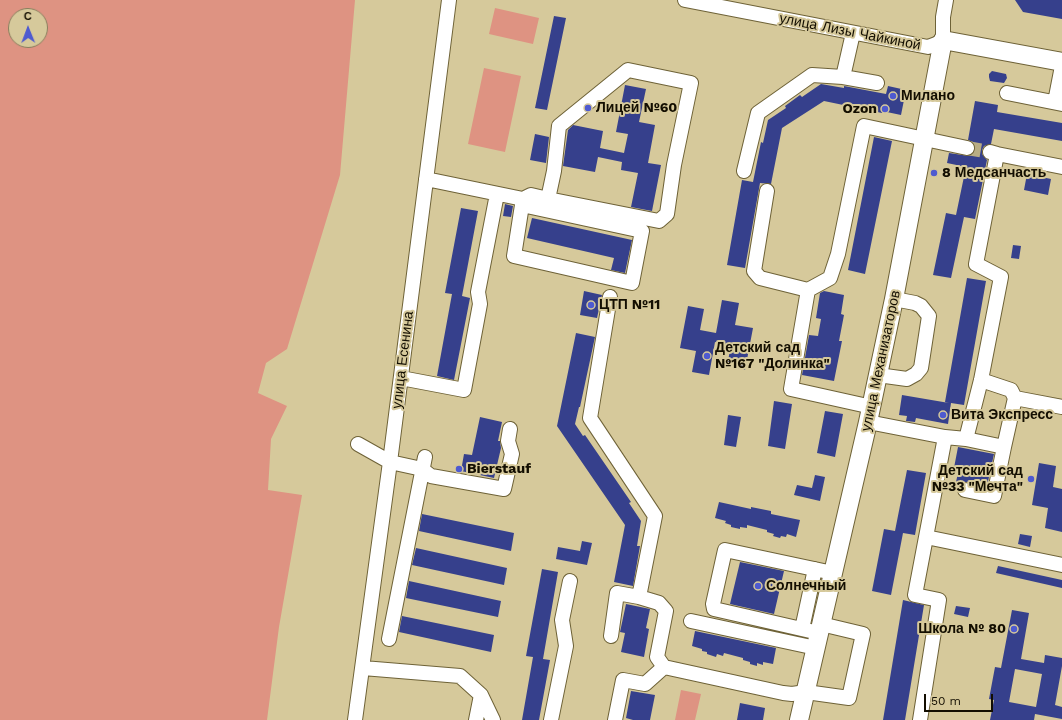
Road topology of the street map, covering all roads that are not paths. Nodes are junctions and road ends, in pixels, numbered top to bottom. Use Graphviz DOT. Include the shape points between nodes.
graph roads {
  1 [pos="449,0"];
  2 [pos="685,0"];
  3 [pos="946,0"];
  4 [pos="853,33"];
  5 [pos="943,40"];
  6 [pos="1062,62"];
  7 [pos="1062,66"];
  8 [pos="843,77"];
  9 [pos="877,83"];
  10 [pos="1007,93"];
  11 [pos="1059,103"];
  12 [pos="924,138"];
  13 [pos="967,148"];
  14 [pos="1062,167"];
  15 [pos="744,171"];
  16 [pos="426,179"];
  17 [pos="767,191"];
  18 [pos="497,194"];
  19 [pos="548,198"];
  20 [pos="523,202"];
  21 [pos="808,290"];
  22 [pos="610,297"];
  23 [pos="894,298"];
  24 [pos="878,375"];
  25 [pos="401,378"];
  26 [pos="981,380"];
  27 [pos="1015,398"];
  28 [pos="1062,407"];
  29 [pos="870,414"];
  30 [pos="510,429"];
  31 [pos="945,437"];
  32 [pos="966,439"];
  33 [pos="358,444"];
  34 [pos="1004,447"];
  35 [pos="390,462"];
  36 [pos="423,463"];
  37 [pos="964,490"];
  38 [pos="926,537"];
  39 [pos="1062,564"];
  40 [pos="815,568"];
  41 [pos="833,572"];
  42 [pos="570,581"];
  43 [pos="639,597"];
  44 [pos="691,621"];
  45 [pos="802,629"];
  46 [pos="819,635"];
  47 [pos="611,636"];
  48 [pos="389,639"];
  49 [pos="664,667"];
  50 [pos="363,668"];
  51 [pos="806,692"];
  52 [pos="481,695"];
  53 [pos="355,720"];
  54 [pos="476,720"];
  55 [pos="494,720"];
  56 [pos="551,720"];
  57 [pos="615,720"];
  58 [pos="799,720"];
  59 [pos="920,720"];
  1 -- 16 [label="street, улица Есенина"];
  2 -- 4 [label="street, улица Лизы Чайкиной"];
  3 -- 5 [label="street, улица Механизаторов"];
  4 -- 5 [label="street, улица Лизы Чайкиной" via="928,47"];
  4 -- 8 [label="street"];
  5 -- 6 [label="main road, улица Лизы Чайкиной"];
  5 -- 12 [label="main road, улица Механизаторов"];
  7 -- 11 [label="street"];
  8 -- 9 [label="street"];
  8 -- 15 [label="street" via="812,75 758,113"];
  10 -- 11 [label="street"];
  12 -- 13 [label="street"];
  12 -- 21 [label="street" via="864,126 838,254 830,278"];
  12 -- 23 [label="main road, улица Механизаторов"];
  14 -- 26 [label="street" via="994,153 976,264 1000,277"];
  16 -- 18 [label="street"];
  16 -- 25 [label="street, улица Есенина"];
  17 -- 21 [label="street" via="754,271 760,278"];
  18 -- 20 [label="street"];
  18 -- 25 [label="street" via="478,292 480,304 464,390"];
  19 -- 19 [label="street" via="658,221 667,214 691,83 628,70 559,126"];
  19 -- 20 [label="street" via="531,195"];
  20 -- 20 [label="street" via="642,231 632,283 514,256"];
  21 -- 29 [label="street" via="792,389"];
  22 -- 43 [label="street" via="590,418 655,516"];
  23 -- 24 [label="main road, улица Механизаторов"];
  23 -- 24 [label="street" via="921,306 929,316 921,368 907,379"];
  24 -- 29 [label="main road, улица Механизаторов"];
  25 -- 35 [label="street, улица Есенина"];
  26 -- 27 [label="street" via="1012,390"];
  26 -- 32 [label="street"];
  27 -- 28 [label="street"];
  27 -- 34 [label="street"];
  29 -- 31 [label="street"];
  29 -- 41 [label="main road, улица Механизаторов"];
  30 -- 36 [label="street" via="508,441 512,454 504,489 431,476"];
  31 -- 32 [label="street"];
  31 -- 38 [label="street"];
  32 -- 34 [label="street"];
  33 -- 35 [label="street"];
  34 -- 37 [label="street" via="994,496"];
  35 -- 36 [label="street"];
  35 -- 50 [label="street, улица Есенина"];
  36 -- 48 [label="street"];
  38 -- 39 [label="street"];
  38 -- 59 [label="street" via="915,595 939,600"];
  40 -- 41 [label="street"];
  40 -- 45 [label="street"];
  40 -- 45 [label="street" via="725,550 713,604 714,609"];
  41 -- 46 [label="main road, улица Механизаторов"];
  42 -- 56 [label="street" via="562,620 566,646"];
  43 -- 47 [label="street" via="617,594"];
  43 -- 49 [label="street" via="659,603 666,612 657,657"];
  44 -- 46 [label="street"];
  45 -- 46 [label="street"];
  46 -- 51 [label="main road, улица Механизаторов"];
  46 -- 51 [label="street" via="843,628 863,634 849,698"];
  49 -- 51 [label="street" via="783,693"];
  49 -- 57 [label="street" via="645,684 623,680"];
  50 -- 52 [label="street" via="460,676"];
  50 -- 53 [label="street, улица Есенина"];
  51 -- 58 [label="main road, улица Механизаторов"];
  52 -- 54 [label="street"];
  52 -- 55 [label="street"];
}
